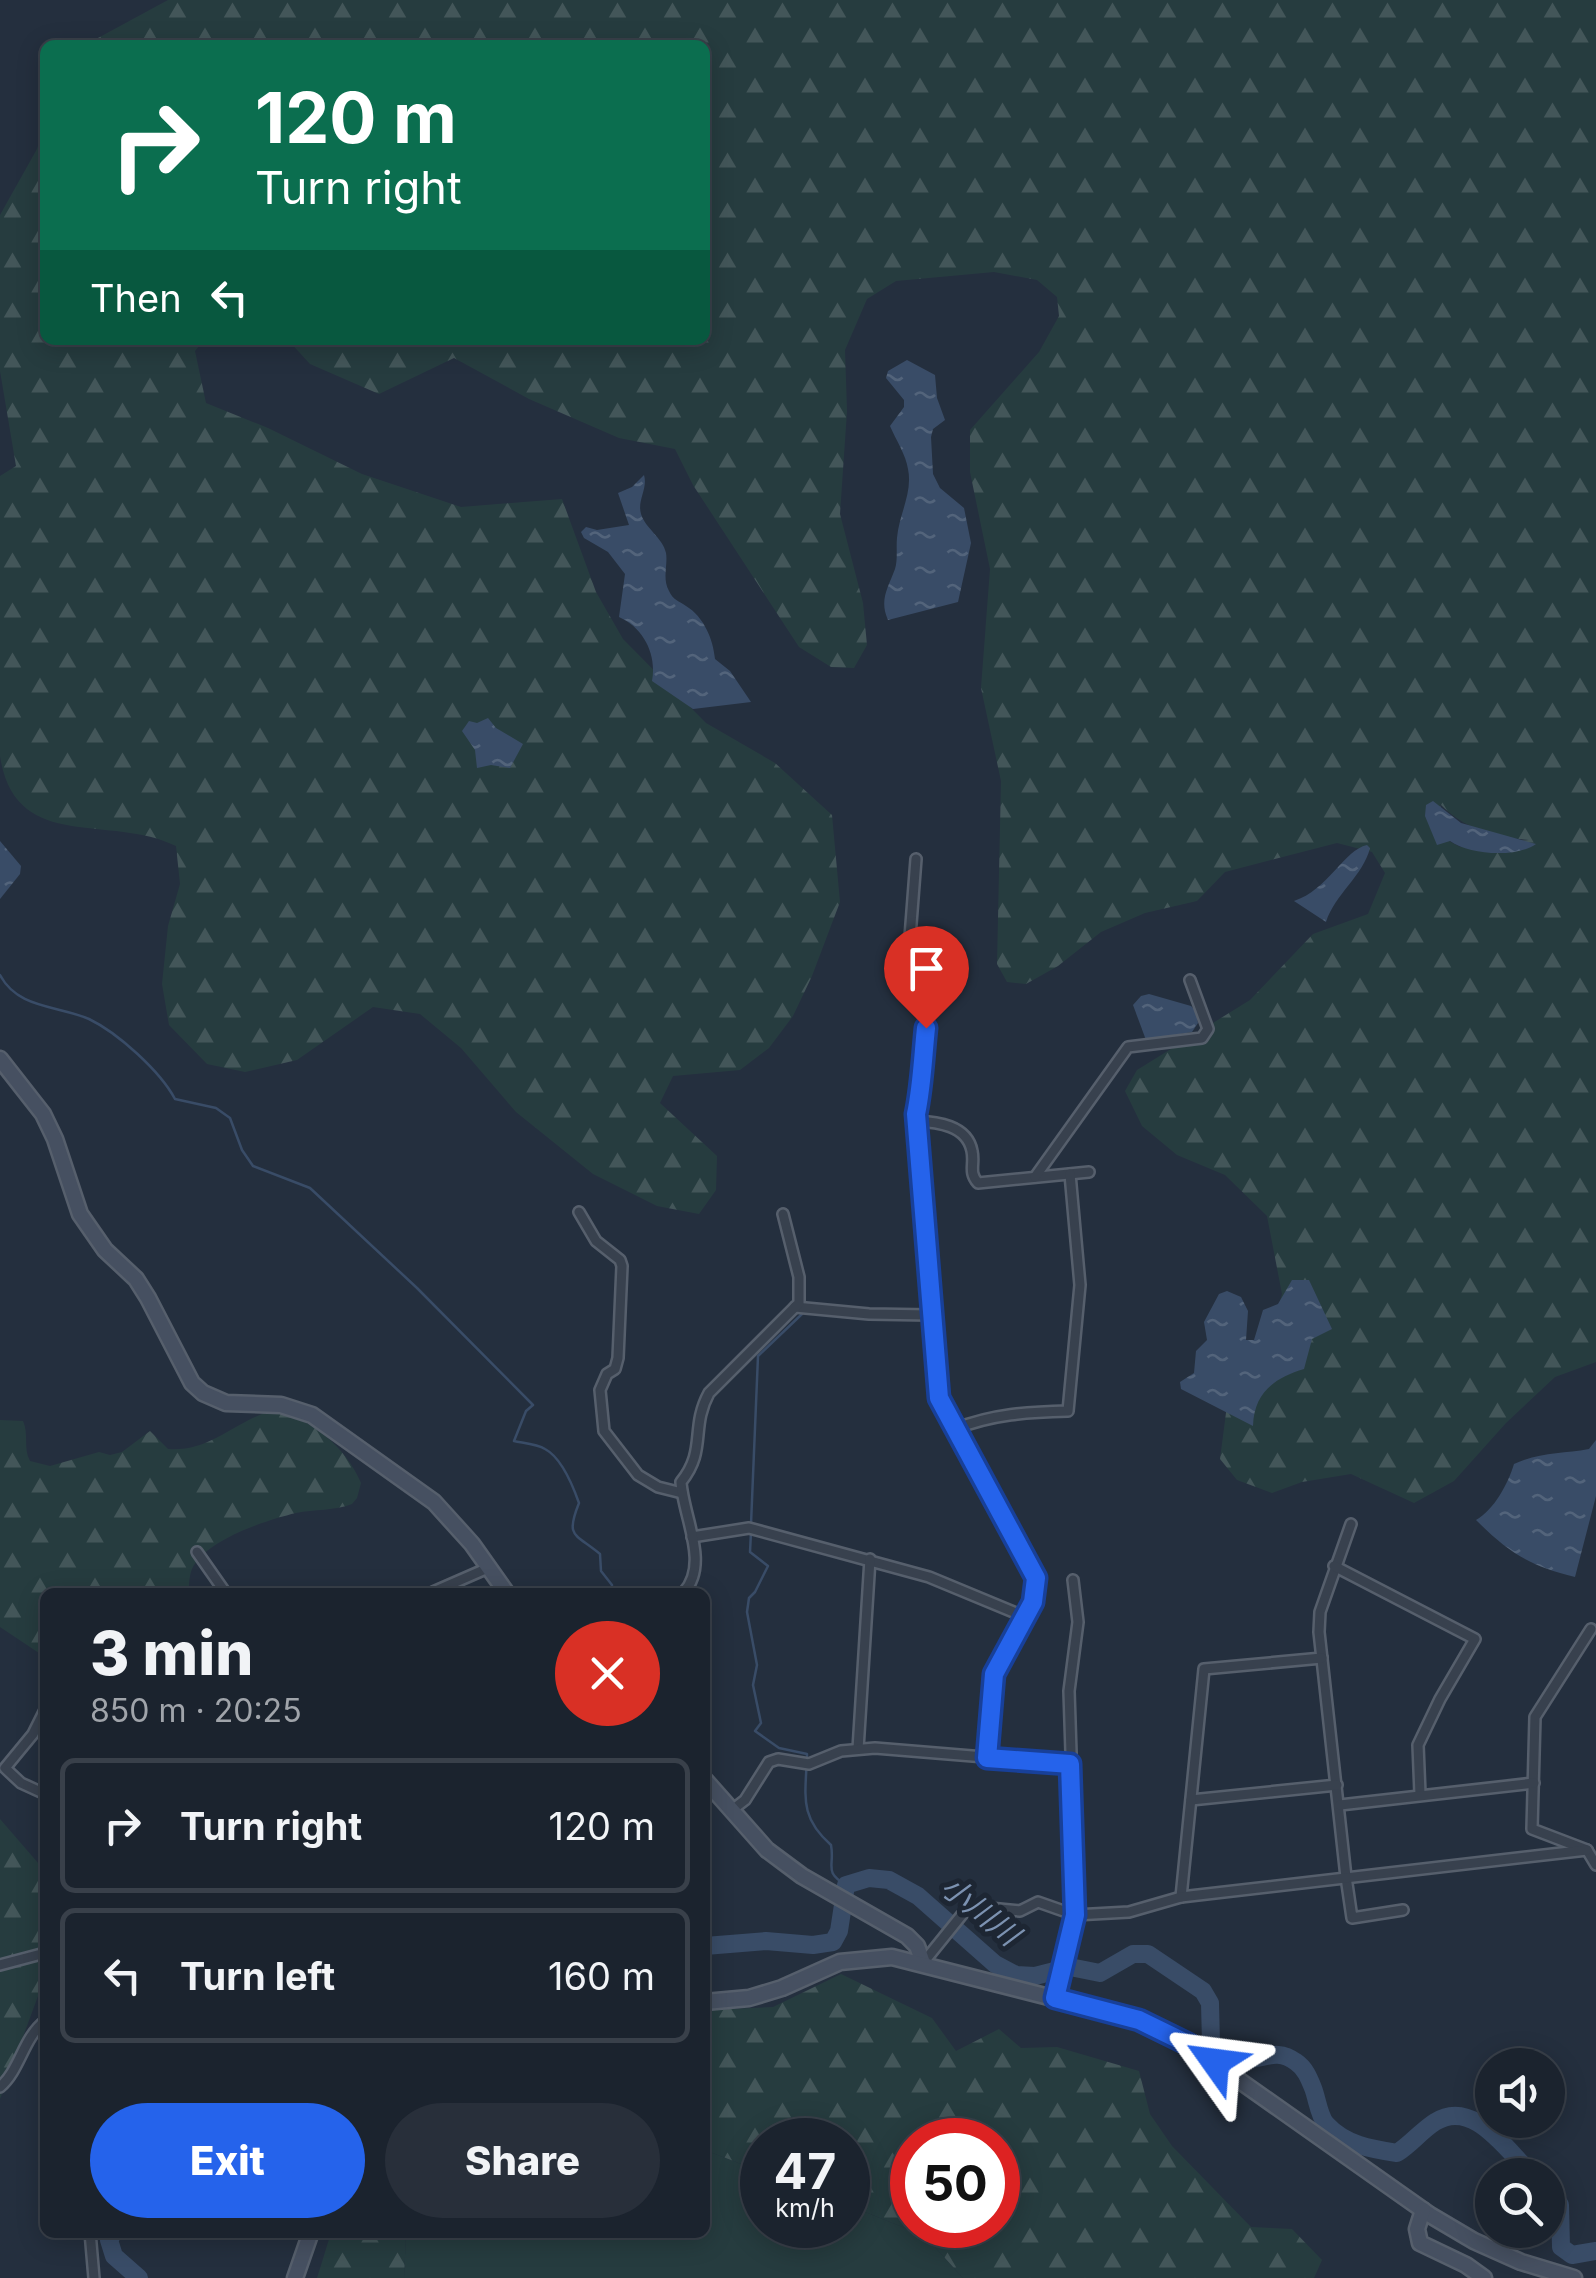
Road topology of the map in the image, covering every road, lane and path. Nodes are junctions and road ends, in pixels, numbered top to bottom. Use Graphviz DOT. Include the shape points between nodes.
graph roads {
  1 [pos="916,858"];
  2 [pos="1190,980"];
  3 [pos="0,1059"];
  4 [pos="916,1121"];
  5 [pos="1089,1172"];
  6 [pos="1070,1174"];
  7 [pos="1036,1177"];
  8 [pos="579,1212"];
  9 [pos="783,1214"];
  10 [pos="795,1307"];
  11 [pos="930,1315"];
  12 [pos="955,1429"];
  13 [pos="682,1493"];
  14 [pos="1351,1524"];
  15 [pos="692,1536"];
  16 [pos="197,1552"];
  17 [pos="870,1559"];
  18 [pos="1334,1566"];
  19 [pos="488,1568"];
  20 [pos="1073,1580"];
  21 [pos="222,1588"];
  22 [pos="442,1588"];
  23 [pos="503,1588"];
  24 [pos="686,1588"];
  25 [pos="1023,1616"];
  26 [pos="1591,1629"];
  27 [pos="1322,1658"];
  28 [pos="40,1719"];
  29 [pos="858,1750"];
  30 [pos="987,1758"];
  31 [pos="1070,1764"];
  32 [pos="1534,1783"];
  33 [pos="1337,1785"];
  34 [pos="710,1786"];
  35 [pos="40,1792"];
  36 [pos="1420,1794"];
  37 [pos="1191,1800"];
  38 [pos="1340,1805"];
  39 [pos="732,1810"];
  40 [pos="1587,1850"];
  41 [pos="1596,1865"];
  42 [pos="1346,1878"];
  43 [pos="1181,1898"];
  44 [pos="1403,1910"];
  45 [pos="1075,1915"];
  46 [pos="40,1955"];
  47 [pos="923,1963"];
  48 [pos="0,1965"];
  49 [pos="1055,1998"];
  50 [pos="710,2002"];
  51 [pos="40,2026"];
  52 [pos="0,2087"];
  53 [pos="1423,2210"];
  54 [pos="91,2238"];
  55 [pos="308,2238"];
  56 [pos="94,2278"];
  57 [pos="295,2278"];
  58 [pos="1484,2278"];
  59 [pos="1574,2278"];
  1 -- 4 [label="street" via="910,937 926,1028"];
  2 -- 7 [label="street" via="1206,1035 1128,1047"];
  3 -- 19 [label="main road" via="43,1114 80,1214 136,1279 203,1394 312,1416 434,1502"];
  4 -- 7 [label="street" via="941,1122 966,1140 978,1183"];
  4 -- 11 [label="street"];
  5 -- 6 [label="street"];
  6 -- 7 [label="street"];
  6 -- 12 [label="street" via="1080,1285 1068,1411 1016,1412"];
  8 -- 13 [label="street" via="622,1266 618,1358 600,1390 604,1431 638,1475"];
  9 -- 10 [label="street" via="799,1277"];
  10 -- 11 [label="street"];
  10 -- 13 [label="street" via="709,1394 699,1411 696,1464 681,1482"];
  11 -- 12 [label="street" via="936,1386"];
  12 -- 25 [label="street" via="1036,1578"];
  13 -- 15 [label="street"];
  14 -- 18 [label="street"];
  15 -- 17 [label="street" via="749,1528"];
  15 -- 24 [label="street" via="694,1575"];
  16 -- 21 [label="street"];
  17 -- 25 [label="street"];
  17 -- 29 [label="street"];
  18 -- 27 [label="street" via="1320,1612"];
  18 -- 36 [label="street" via="1476,1639 1418,1746"];
  19 -- 22 [label="street"];
  19 -- 23 [label="main road"];
  20 -- 31 [label="street" via="1078,1622 1069,1691"];
  25 -- 30 [label="street" via="994,1674"];
  26 -- 32 [label="street" via="1535,1717"];
  27 -- 33 [label="street"];
  27 -- 37 [label="street" via="1204,1669"];
  28 -- 35 [label="street" via="4,1768"];
  29 -- 30 [label="street"];
  29 -- 39 [label="street" via="809,1764 768,1762"];
  30 -- 31 [label="street"];
  31 -- 45 [label="street"];
  32 -- 36 [label="street"];
  32 -- 40 [label="street" via="1532,1829"];
  33 -- 37 [label="street"];
  33 -- 38 [label="street"];
  34 -- 39 [label="main road"];
  36 -- 38 [label="street"];
  37 -- 43 [label="street"];
  38 -- 42 [label="street"];
  39 -- 47 [label="main road" via="767,1850 802,1876 907,1936"];
  40 -- 41 [label="street"];
  40 -- 42 [label="street"];
  42 -- 43 [label="street"];
  42 -- 44 [label="street" via="1352,1918"];
  43 -- 45 [label="street" via="1129,1912"];
  45 -- 47 [label="street" via="1038,1902 1020,1912 969,1906"];
  45 -- 49 [label="street"];
  46 -- 48 [label="street"];
  47 -- 49 [label="main road"];
  47 -- 50 [label="main road" via="892,1957 840,1962 782,1988"];
  49 -- 53 [label="main road" via="1139,2020 1188,2044"];
  51 -- 52 [label="street"];
  53 -- 58 [label="main road" via="1420,2242"];
  53 -- 59 [label="main road" via="1474,2241"];
  54 -- 56 [label="street"];
  55 -- 57 [label="main road"];
}
